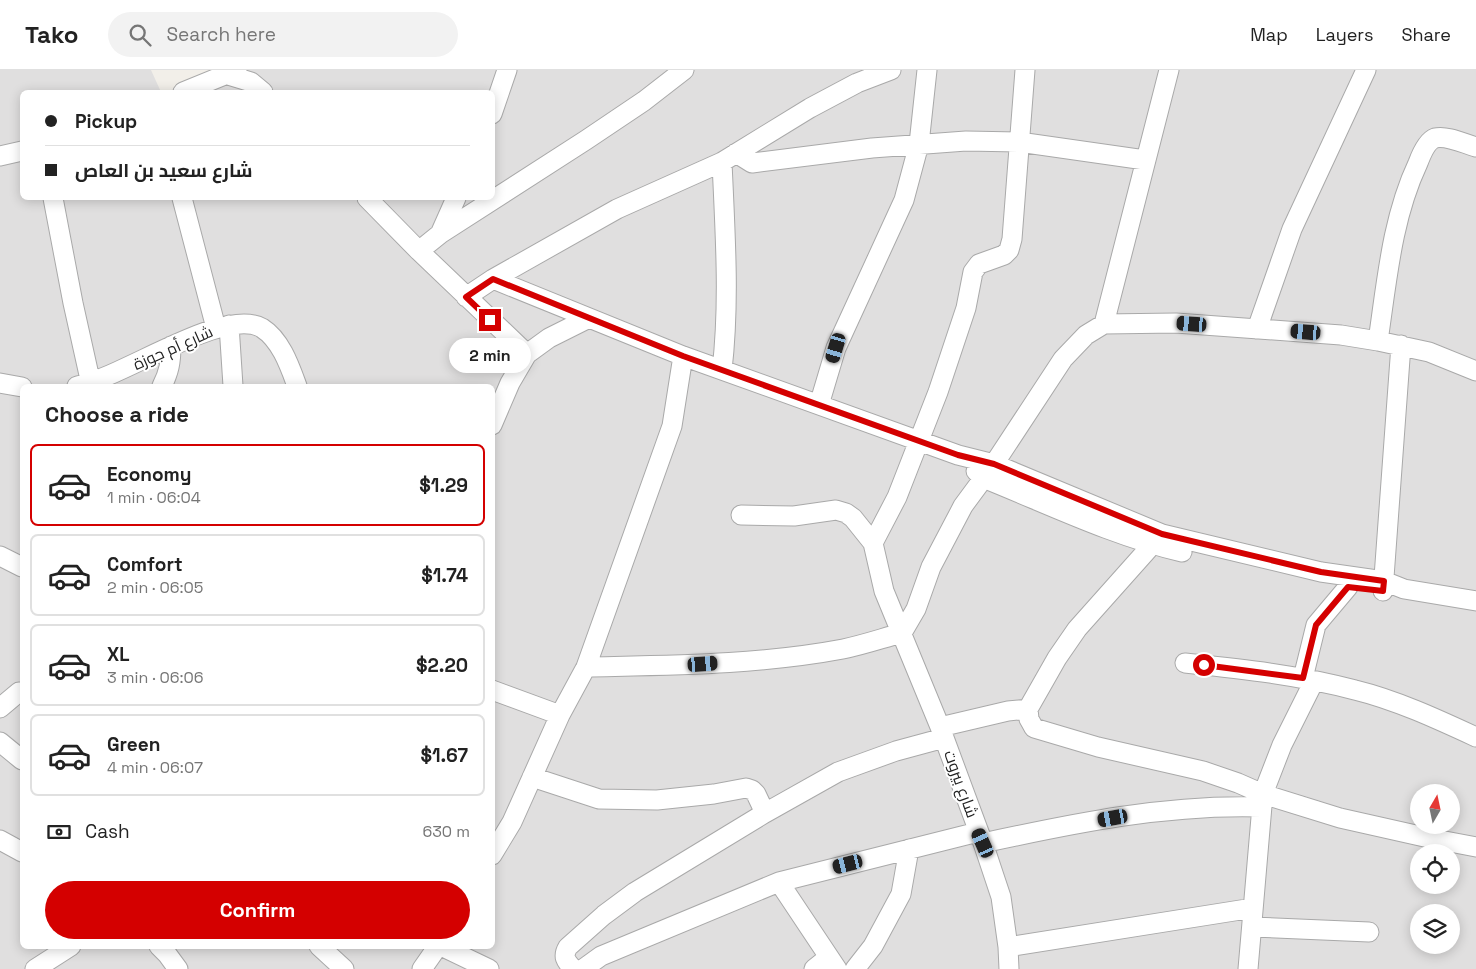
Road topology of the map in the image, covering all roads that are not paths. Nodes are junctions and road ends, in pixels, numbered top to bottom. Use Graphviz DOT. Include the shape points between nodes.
graph roads {
  1 [pos="508,70"];
  2 [pos="684,70"];
  3 [pos="891,70"];
  4 [pos="927,70"];
  5 [pos="1024,70"];
  6 [pos="1169,70"];
  7 [pos="1366,70"];
  8 [pos="232,72"];
  9 [pos="188,90"];
  10 [pos="261,90"];
  11 [pos="495,106"];
  12 [pos="1019,142"];
  13 [pos="919,144"];
  14 [pos="1476,147"];
  15 [pos="20,151"];
  16 [pos="0,156"];
  17 [pos="729,158"];
  18 [pos="1145,160"];
  19 [pos="495,199"];
  20 [pos="53,200"];
  21 [pos="183,200"];
  22 [pos="368,200"];
  23 [pos="455,200"];
  24 [pos="493,200"];
  25 [pos="440,234"];
  26 [pos="419,251"];
  27 [pos="493,279"];
  28 [pos="466,297"];
  29 [pos="589,318"];
  30 [pos="1104,324"];
  31 [pos="223,327"];
  32 [pos="1257,329"];
  33 [pos="1378,341"];
  34 [pos="1401,345"];
  35 [pos="171,346"];
  36 [pos="527,354"];
  37 [pos="683,356"];
  38 [pos="722,370"];
  39 [pos="1476,371"];
  40 [pos="0,383"];
  41 [pos="84,384"];
  42 [pos="86,384"];
  43 [pos="163,384"];
  44 [pos="233,384"];
  45 [pos="296,384"];
  46 [pos="20,387"];
  47 [pos="819,405"];
  48 [pos="495,418"];
  49 [pos="920,441"];
  50 [pos="989,471"];
  51 [pos="741,515"];
  52 [pos="1156,540"];
  53 [pos="873,544"];
  54 [pos="0,556"];
  55 [pos="20,566"];
  56 [pos="1384,586"];
  57 [pos="1348,587"];
  58 [pos="1476,600"];
  59 [pos="902,633"];
  60 [pos="1185,663"];
  61 [pos="586,667"];
  62 [pos="1308,679"];
  63 [pos="495,691"];
  64 [pos="19,692"];
  65 [pos="0,708"];
  66 [pos="1028,709"];
  67 [pos="560,716"];
  68 [pos="942,733"];
  69 [pos="1476,737"];
  70 [pos="0,742"];
  71 [pos="20,758"];
  72 [pos="532,777"];
  73 [pos="1262,801"];
  74 [pos="764,813"];
  75 [pos="981,837"];
  76 [pos="0,840"];
  77 [pos="1476,847"];
  78 [pos="495,850"];
  79 [pos="909,850"];
  80 [pos="20,851"];
  81 [pos="779,882"];
  82 [pos="1253,908"];
  83 [pos="1252,927"];
  84 [pos="1369,932"];
  85 [pos="1008,947"];
  86 [pos="66,949"];
  87 [pos="167,949"];
  88 [pos="321,949"];
  89 [pos="438,949"];
  90 [pos="446,949"];
  91 [pos="833,963"];
  92 [pos="35,969"];
  93 [pos="178,969"];
  94 [pos="344,969"];
  95 [pos="422,969"];
  96 [pos="489,969"];
  97 [pos="573,969"];
  98 [pos="583,969"];
  99 [pos="814,969"];
  100 [pos="855,969"];
  101 [pos="1009,969"];
  102 [pos="1248,969"];
  1 -- 11 [label="street"];
  2 -- 19 [label="street" via="644,101"];
  3 -- 17 [label="street" via="857,83 810,108"];
  4 -- 13 [label="street"];
  5 -- 12 [label="street"];
  6 -- 18 [label="street"];
  7 -- 32 [label="street" via="1292,229"];
  8 -- 9 [label="street"];
  8 -- 10 [label="street"];
  12 -- 13 [label="street"];
  12 -- 18 [label="street"];
  12 -- 49 [label="street" via="1009,250 979,264 973,272 966,308"];
  13 -- 17 [label="street" via="752,163"];
  13 -- 47 [label="street" via="904,200 836,348"];
  14 -- 33 [label="street" via="1435,138 1421,155 1405,193 1394,238"];
  15 -- 16 [label="street"];
  17 -- 27 [label="street" via="617,209"];
  17 -- 38 [label="street" via="726,334"];
  18 -- 30 [label="street"];
  20 -- 41 [label="street" via="73,303"];
  21 -- 31 [label="street"];
  22 -- 26 [label="street"];
  23 -- 25 [label="street"];
  24 -- 25 [label="street"];
  25 -- 26 [label="street"];
  26 -- 28 [label="street"];
  27 -- 28 [label="street"];
  27 -- 29 [label="street"];
  28 -- 36 [label="street"];
  29 -- 36 [label="street" via="549,338"];
  29 -- 37 [label="street"];
  30 -- 32 [label="street" via="1176,323"];
  30 -- 50 [label="street" via="1086,335 1064,359"];
  31 -- 35 [label="street, شارع أم جوزة"];
  31 -- 44 [label="street"];
  31 -- 45 [label="street, شارع أم جوزة" via="246,323 262,328 276,342"];
  32 -- 33 [label="street"];
  33 -- 34 [label="street"];
  34 -- 39 [label="street" via="1429,352"];
  34 -- 56 [label="street"];
  35 -- 42 [label="street, شارع أم جوزة"];
  35 -- 43 [label="street" via="172,362"];
  36 -- 48 [label="street"];
  37 -- 38 [label="street"];
  37 -- 61 [label="street" via="672,426"];
  38 -- 47 [label="street"];
  40 -- 46 [label="street"];
  47 -- 49 [label="street"];
  49 -- 50 [label="street"];
  49 -- 53 [label="street"];
  50 -- 52 [label="street"];
  50 -- 59 [label="street" via="963,506"];
  51 -- 53 [label="street" via="794,516 836,510 853,518"];
  52 -- 56 [label="street"];
  52 -- 57 [label="street" via="1277,575"];
  52 -- 66 [label="street" via="1077,629"];
  53 -- 59 [label="street, شارع بيروت" via="884,591"];
  54 -- 55 [label="street"];
  56 -- 57 [label="street"];
  56 -- 58 [label="street"];
  57 -- 62 [label="street" via="1316,625"];
  59 -- 61 [label="street" via="845,648 766,660"];
  59 -- 68 [label="street, شارع بيروت"];
  60 -- 62 [label="street"];
  61 -- 67 [label="street"];
  62 -- 69 [label="street" via="1380,697"];
  62 -- 73 [label="street"];
  63 -- 67 [label="street"];
  64 -- 65 [label="street"];
  66 -- 68 [label="street" via="1008,711"];
  66 -- 73 [label="street" via="1034,728 1238,783"];
  67 -- 72 [label="street"];
  68 -- 74 [label="street" via="838,772"];
  68 -- 75 [label="street, شارع بيروت"];
  70 -- 71 [label="street"];
  72 -- 74 [label="street" via="599,799 657,800 746,788 756,794"];
  72 -- 78 [label="street"];
  73 -- 75 [label="street" via="1128,815"];
  73 -- 77 [label="street"];
  73 -- 82 [label="street"];
  74 -- 97 [label="street" via="635,892 604,915 568,947 565,960"];
  75 -- 79 [label="street"];
  75 -- 85 [label="street, شارع بيروت" via="1000,897"];
  76 -- 80 [label="street"];
  79 -- 81 [label="street"];
  79 -- 100 [label="street" via="901,894 874,946"];
  81 -- 91 [label="street"];
  81 -- 98 [label="street" via="601,956"];
  82 -- 83 [label="street"];
  82 -- 85 [label="street"];
  83 -- 84 [label="street"];
  83 -- 102 [label="street"];
  85 -- 101 [label="street, شارع بيروت"];
  86 -- 92 [label="street"];
  87 -- 93 [label="street"];
  88 -- 94 [label="street"];
  89 -- 95 [label="street"];
  90 -- 96 [label="street"];
  91 -- 99 [label="street"];
}
